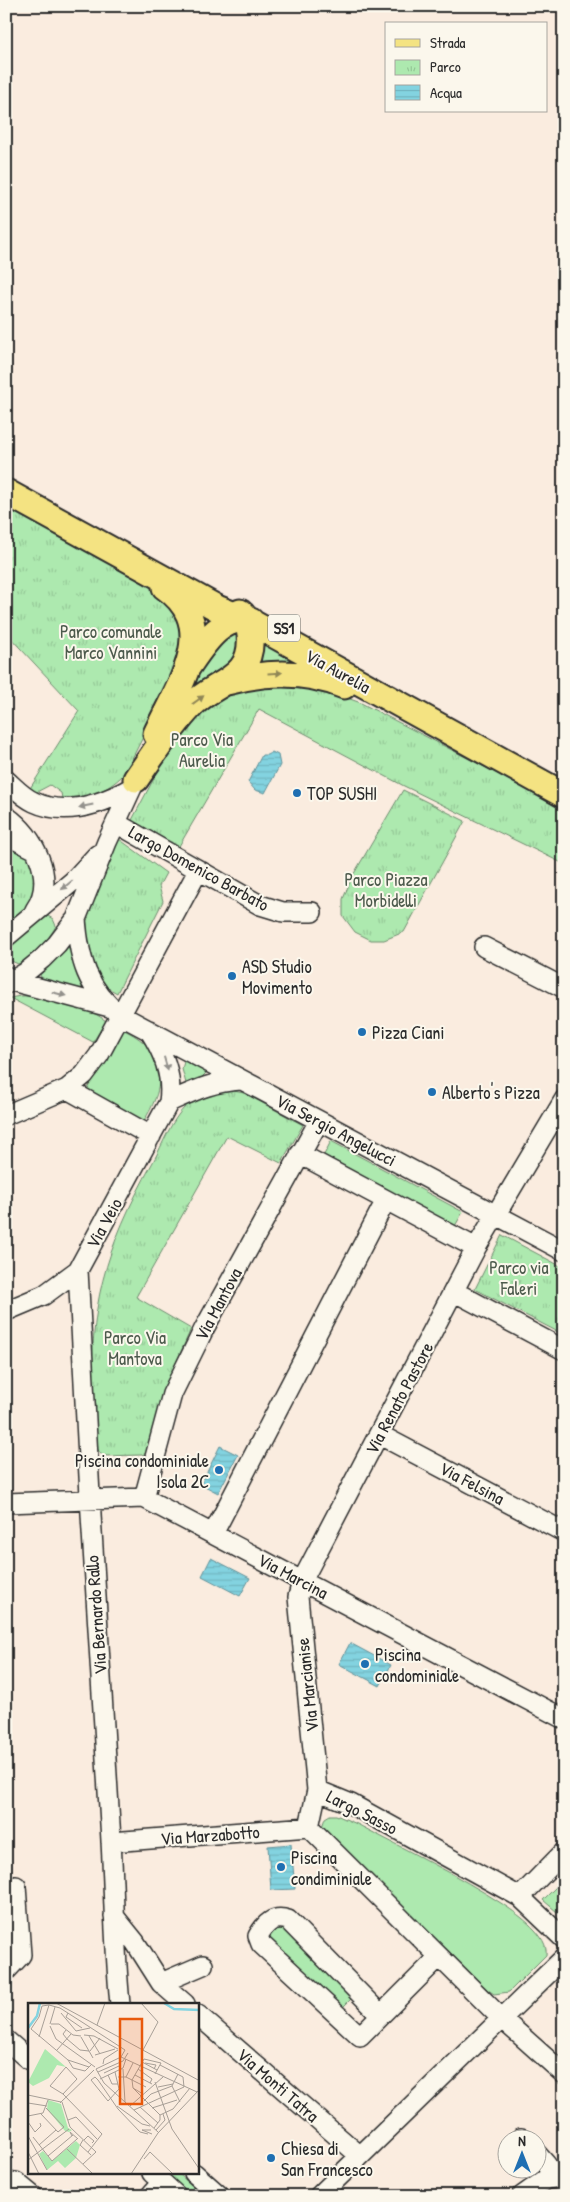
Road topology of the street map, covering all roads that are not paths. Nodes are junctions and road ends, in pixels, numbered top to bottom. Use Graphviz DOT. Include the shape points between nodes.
graph roads {
  1 [pos="11,483"];
  2 [pos="77,531"];
  3 [pos="247,620"];
  4 [pos="187,668"];
  5 [pos="227,682"];
  6 [pos="455,736"];
  7 [pos="531,761"];
  8 [pos="564,778"];
  9 [pos="6,780"];
  10 [pos="133,784"];
  11 [pos="564,795"];
  12 [pos="6,816"];
  13 [pos="116,823"];
  14 [pos="6,835"];
  15 [pos="107,842"];
  16 [pos="35,849"];
  17 [pos="198,871"];
  18 [pos="49,901"];
  19 [pos="312,912"];
  20 [pos="30,916"];
  21 [pos="76,919"];
  22 [pos="6,937"];
  23 [pos="484,947"];
  24 [pos="8,980"];
  25 [pos="564,988"];
  26 [pos="115,1011"];
  27 [pos="149,1030"];
  28 [pos="242,1080"];
  29 [pos="66,1089"];
  30 [pos="564,1100"];
  31 [pos="169,1102"];
  32 [pos="6,1115"];
  33 [pos="319,1121"];
  34 [pos="558,1121"];
  35 [pos="151,1136"];
  36 [pos="300,1154"];
  37 [pos="386,1200"];
  38 [pos="495,1215"];
  39 [pos="476,1248"];
  40 [pos="564,1251"];
  41 [pos="78,1270"];
  42 [pos="455,1292"];
  43 [pos="8,1305"];
  44 [pos="564,1350"];
  45 [pos="380,1435"];
  46 [pos="144,1498"];
  47 [pos="88,1499"];
  48 [pos="6,1503"];
  49 [pos="564,1532"];
  50 [pos="214,1534"];
  51 [pos="302,1581"];
  52 [pos="564,1719"];
  53 [pos="317,1790"];
  54 [pos="310,1827"];
  55 [pos="112,1842"];
  56 [pos="564,1852"];
  57 [pos="16,1886"];
  58 [pos="520,1897"];
  59 [pos="114,1916"];
  60 [pos="564,1939"];
  61 [pos="440,1957"];
  62 [pos="564,1958"];
  63 [pos="116,1960"];
  64 [pos="203,1965"];
  65 [pos="6,1971"];
  66 [pos="161,1983"];
  67 [pos="111,2003"];
  68 [pos="120,2003"];
  69 [pos="184,2003"];
  70 [pos="382,2015"];
  71 [pos="199,2016"];
  72 [pos="501,2018"];
  73 [pos="6,2040"];
  74 [pos="28,2059"];
  75 [pos="564,2074"];
  76 [pos="359,2155"];
  77 [pos="548,2166"];
  78 [pos="195,2174"];
  79 [pos="559,2177"];
  80 [pos="16,2182"];
  81 [pos="155,2184"];
  82 [pos="33,2196"];
  83 [pos="177,2196"];
  84 [pos="220,2196"];
  85 [pos="318,2196"];
  86 [pos="522,2196"];
  1 -- 2 [label="main road, Via Aurelia"];
  1 -- 3 [label="main road" via="231,606"];
  1 -- 7 [label="main road, Via Aurelia / SS1"];
  2 -- 3 [label="main road, Via Aurelia" via="217,608"];
  2 -- 4 [label="main road" via="114,552 177,598 187,612 194,632 194,647"];
  3 -- 4 [label="main road" via="218,629"];
  3 -- 5 [label="main road" via="250,645 247,660 242,670"];
  3 -- 6 [label="main road, Via Aurelia"];
  3 -- 7 [label="main road" via="272,629 479,739"];
  4 -- 10 [label="main road"];
  5 -- 6 [label="main road, one-way" via="276,673 317,677"];
  10 -- 5 [label="main road, one-way" via="191,705"];
  6 -- 11 [label="main road, Via Aurelia"];
  7 -- 8 [label="main road, Via Aurelia / SS1"];
  10 -- 9 [label="street, one-way" via="97,803 61,809 33,802"];
  10 -- 13 [label="street"];
  12 -- 16 [label="street" via="24,832"];
  13 -- 15 [label="street"];
  13 -- 17 [label="street, Largo Domenico Barbato"];
  14 -- 16 [label="street"];
  15 -- 18 [label="street, one-way" via="78,876"];
  15 -- 21 [label="street"];
  16 -- 20 [label="street" via="42,866 44,887 41,899"];
  17 -- 19 [label="street, Largo Domenico Barbato" via="266,907 284,912"];
  17 -- 26 [label="street"];
  18 -- 20 [label="street"];
  18 -- 21 [label="street"];
  20 -- 22 [label="street"];
  21 -- 24 [label="street" via="48,954 25,973"];
  21 -- 26 [label="street" via="84,969"];
  23 -- 25 [label="street"];
  24 -- 26 [label="street, one-way"];
  26 -- 27 [label="street, Via Sergio Angelucci"];
  26 -- 29 [label="street" via="99,1055 84,1075"];
  27 -- 28 [label="street, Via Sergio Angelucci"];
  27 -- 31 [label="street, one-way" via="165,1061"];
  28 -- 31 [label="street" via="211,1084"];
  28 -- 33 [label="street, Via Sergio Angelucci"];
  29 -- 32 [label="street"];
  29 -- 35 [label="street"];
  30 -- 34 [label="street, Via Renato Pastore"];
  31 -- 35 [label="street, Via Veio"];
  33 -- 36 [label="street, Via Mantova"];
  33 -- 38 [label="street, Via Sergio Angelucci"];
  34 -- 38 [label="street, Via Renato Pastore"];
  35 -- 41 [label="street, Via Veio"];
  36 -- 37 [label="street"];
  36 -- 46 [label="street, Via Mantova" via="172,1394"];
  37 -- 39 [label="street"];
  37 -- 50 [label="street"];
  38 -- 39 [label="street, Via Renato Pastore"];
  38 -- 40 [label="street, Via Sergio Angelucci"];
  39 -- 42 [label="street, Via Renato Pastore"];
  41 -- 43 [label="street, Via Veio" via="44,1295"];
  41 -- 47 [label="street, Via Bernardo Rallo"];
  42 -- 44 [label="street"];
  42 -- 45 [label="street, Via Renato Pastore"];
  45 -- 49 [label="street, Via Felsina"];
  45 -- 51 [label="street, Via Renato Pastore"];
  46 -- 47 [label="street, Via Marcina"];
  46 -- 50 [label="street, Via Marcina"];
  47 -- 48 [label="street, Via Marcina"];
  47 -- 55 [label="street, Via Bernardo Rallo"];
  50 -- 51 [label="street, Via Marcina"];
  51 -- 52 [label="street, Via Marcina"];
  51 -- 53 [label="street, Via Marcianise" via="298,1597"];
  53 -- 54 [label="street, Largo Sasso"];
  53 -- 58 [label="street, Largo Sasso" via="352,1804"];
  54 -- 55 [label="street, Via Marzabotto"];
  54 -- 61 [label="street"];
  55 -- 59 [label="street, Via Bernardo Rallo"];
  56 -- 58 [label="street"];
  57 -- 65 [label="street" via="21,1955"];
  58 -- 60 [label="street, Largo Sasso"];
  59 -- 63 [label="street, Via Bernardo Rallo"];
  59 -- 66 [label="street"];
  61 -- 70 [label="street"];
  61 -- 72 [label="street"];
  62 -- 72 [label="street"];
  63 -- 67 [label="street, Via Bernardo Rallo"];
  63 -- 68 [label="street, Via Bernardo Rallo"];
  64 -- 66 [label="street"];
  66 -- 69 [label="street"];
  70 -- 70 [label="street" via="360,2036 261,1944 258,1936 268,1922 288,1920"];
  71 -- 76 [label="street, Via Monti Tatra"];
  72 -- 75 [label="street"];
  72 -- 76 [label="street"];
  73 -- 74 [label="street"];
  76 -- 85 [label="street"];
  77 -- 79 [label="street"];
  78 -- 84 [label="street"];
  79 -- 86 [label="street" via="546,2179"];
  80 -- 82 [label="street"];
  81 -- 83 [label="street"];
}
